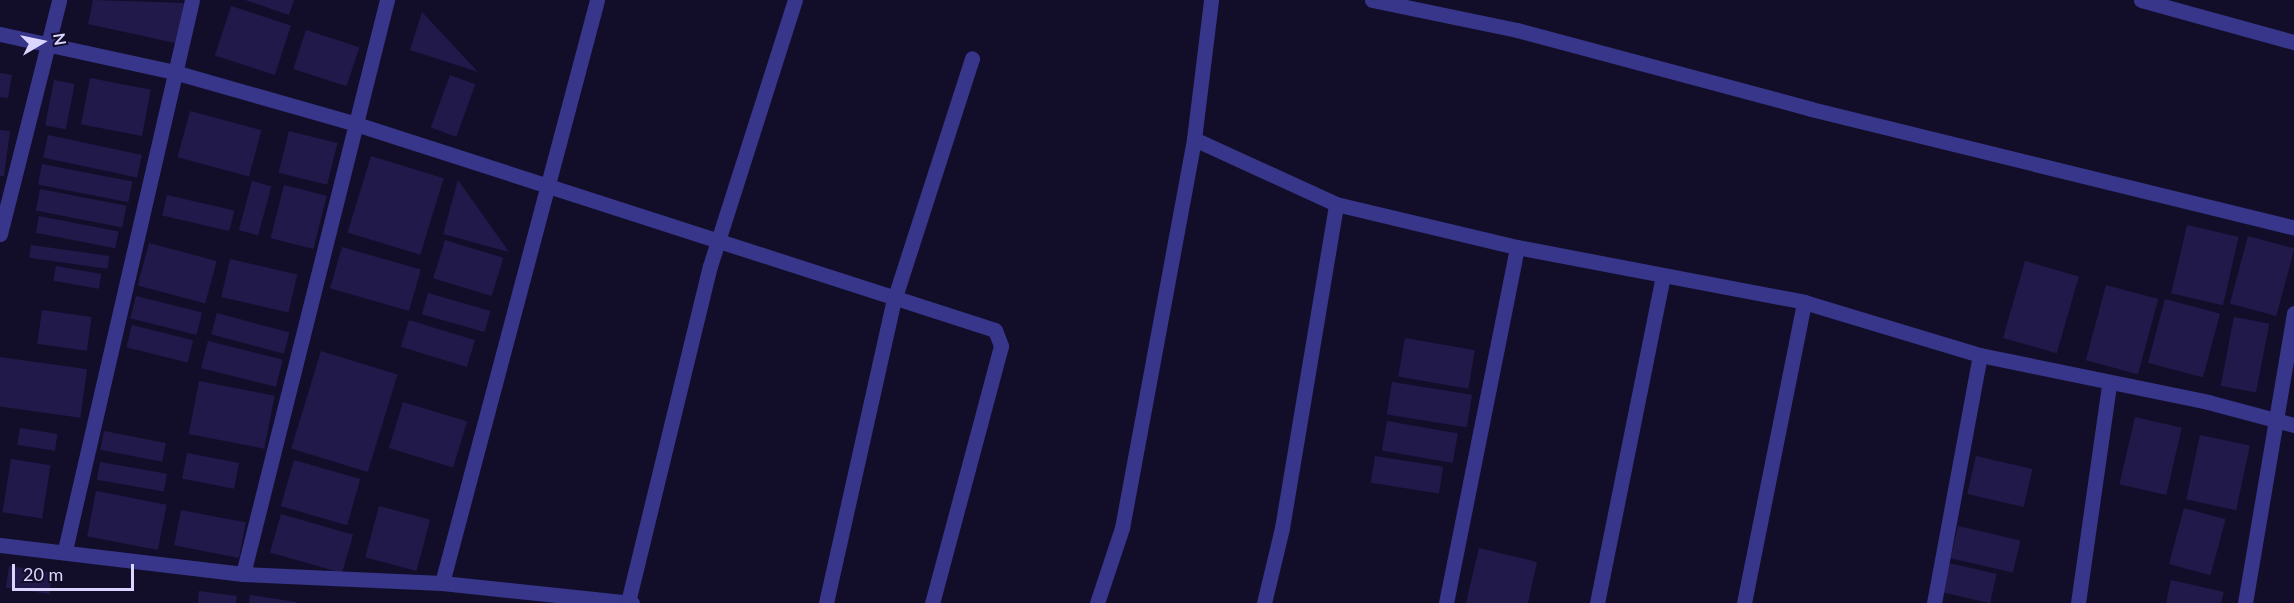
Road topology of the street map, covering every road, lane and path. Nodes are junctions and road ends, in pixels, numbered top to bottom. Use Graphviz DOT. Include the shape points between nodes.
graph roads {
  1 [pos="58,0"];
  2 [pos="192,0"];
  3 [pos="387,0"];
  4 [pos="597,0"];
  5 [pos="795,0"];
  6 [pos="1211,0"];
  7 [pos="1372,0"];
  8 [pos="2141,0"];
  9 [pos="0,34"];
  10 [pos="2294,42"];
  11 [pos="47,46"];
  12 [pos="972,58"];
  13 [pos="174,72"];
  14 [pos="356,124"];
  15 [pos="1194,139"];
  16 [pos="548,188"];
  17 [pos="1336,204"];
  18 [pos="2294,228"];
  19 [pos="0,234"];
  20 [pos="719,238"];
  21 [pos="1517,247"];
  22 [pos="1663,276"];
  23 [pos="894,300"];
  24 [pos="1804,302"];
  25 [pos="2294,313"];
  26 [pos="1980,355"];
  27 [pos="2109,384"];
  28 [pos="2273,419"];
  29 [pos="2294,425"];
  30 [pos="0,545"];
  31 [pos="65,550"];
  32 [pos="243,574"];
  33 [pos="442,583"];
  34 [pos="630,603"];
  35 [pos="826,603"];
  36 [pos="932,603"];
  37 [pos="1097,603"];
  38 [pos="1264,603"];
  39 [pos="1446,603"];
  40 [pos="1597,603"];
  41 [pos="1744,603"];
  42 [pos="1934,603"];
  43 [pos="2078,603"];
  44 [pos="2245,603"];
  1 -- 11 [label="street"];
  2 -- 13 [label="street"];
  3 -- 14 [label="street"];
  4 -- 16 [label="street"];
  5 -- 20 [label="street"];
  6 -- 15 [label="street"];
  7 -- 18 [label="street" via="1517,30 1811,109"];
  8 -- 10 [label="street"];
  9 -- 11 [label="street"];
  11 -- 13 [label="street"];
  11 -- 19 [label="street"];
  12 -- 23 [label="street"];
  13 -- 14 [label="street"];
  13 -- 31 [label="street"];
  14 -- 16 [label="street"];
  14 -- 32 [label="street"];
  15 -- 17 [label="street"];
  15 -- 37 [label="street" via="1122,528"];
  16 -- 20 [label="street"];
  16 -- 33 [label="street"];
  17 -- 21 [label="street"];
  17 -- 38 [label="street" via="1282,528"];
  20 -- 23 [label="street"];
  20 -- 34 [label="street"];
  21 -- 22 [label="street"];
  21 -- 39 [label="street"];
  22 -- 24 [label="street"];
  22 -- 40 [label="street"];
  23 -- 35 [label="street"];
  23 -- 36 [label="street" via="975,321 995,330 1001,346"];
  24 -- 26 [label="street"];
  24 -- 41 [label="street"];
  25 -- 28 [label="street"];
  26 -- 27 [label="street"];
  26 -- 42 [label="street"];
  27 -- 28 [label="street" via="2208,402"];
  27 -- 43 [label="street"];
  28 -- 29 [label="street"];
  28 -- 44 [label="street"];
  30 -- 31 [label="street"];
  31 -- 32 [label="street"];
  32 -- 33 [label="street"];
  33 -- 34 [label="street"];
}
